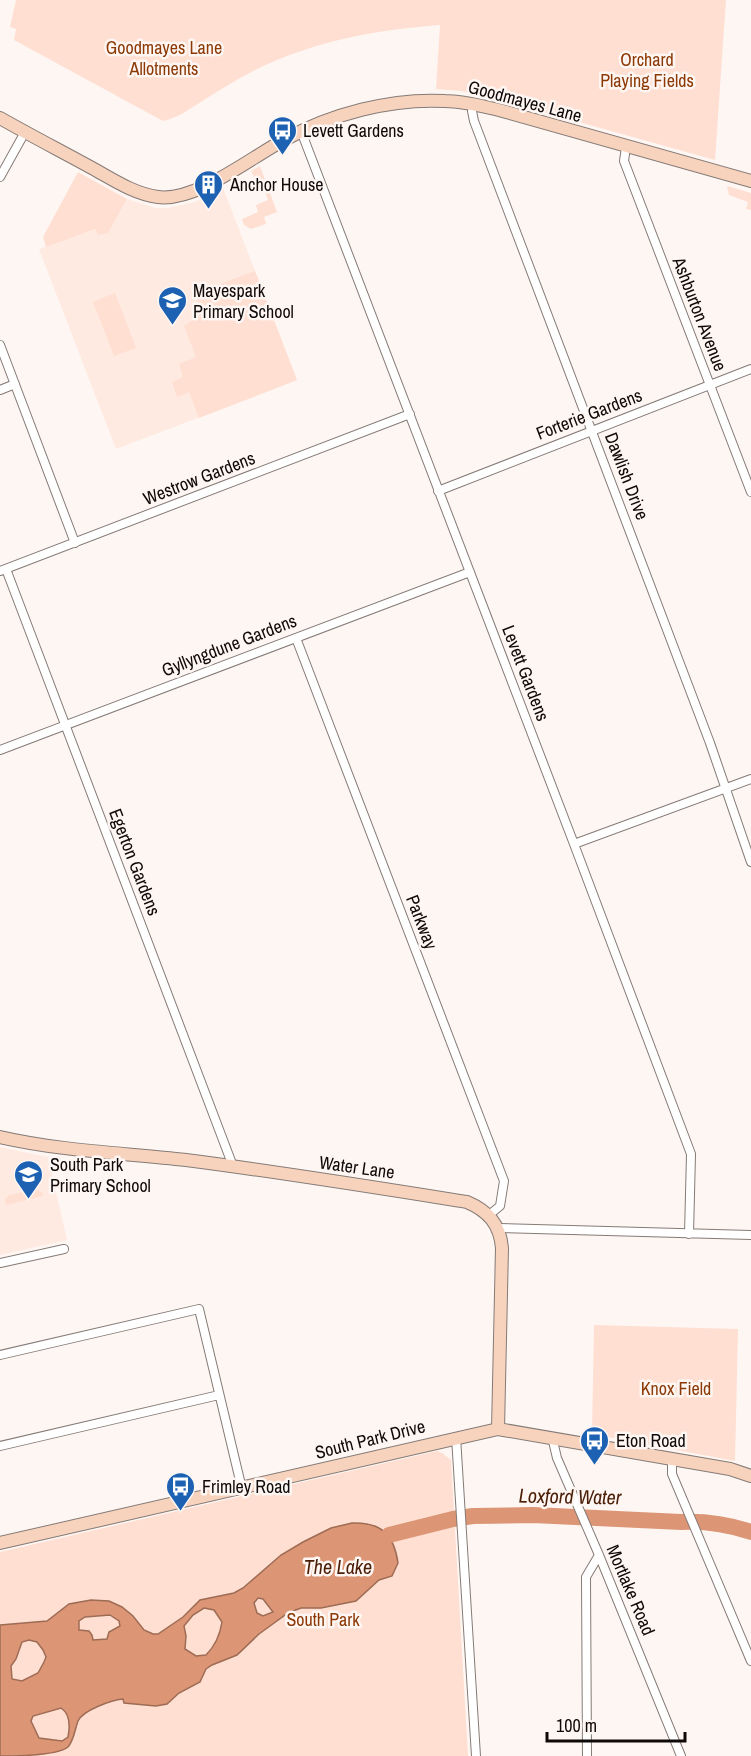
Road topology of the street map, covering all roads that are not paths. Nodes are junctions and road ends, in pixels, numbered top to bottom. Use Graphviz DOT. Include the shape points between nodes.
graph roads {
  1 [pos="473,104"];
  2 [pos="0,118"];
  3 [pos="301,131"];
  4 [pos="25,132"];
  5 [pos="626,147"];
  6 [pos="0,177"];
  7 [pos="751,181"];
  8 [pos="0,345"];
  9 [pos="751,369"];
  10 [pos="15,384"];
  11 [pos="710,385"];
  12 [pos="0,390"];
  13 [pos="410,414"];
  14 [pos="592,431"];
  15 [pos="438,491"];
  16 [pos="751,492"];
  17 [pos="75,543"];
  18 [pos="3,570"];
  19 [pos="470,572"];
  20 [pos="296,638"];
  21 [pos="66,725"];
  22 [pos="0,750"];
  23 [pos="751,779"];
  24 [pos="725,788"];
  25 [pos="574,844"];
  26 [pos="751,862"];
  27 [pos="0,1137"];
  28 [pos="231,1167"];
  29 [pos="489,1215"];
  30 [pos="498,1228"];
  31 [pos="689,1234"];
  32 [pos="751,1235"];
  33 [pos="64,1249"];
  34 [pos="0,1263"];
  35 [pos="0,1355"];
  36 [pos="219,1395"];
  37 [pos="498,1429"];
  38 [pos="456,1437"];
  39 [pos="552,1437"];
  40 [pos="0,1446"];
  41 [pos="672,1460"];
  42 [pos="751,1476"];
  43 [pos="242,1489"];
  44 [pos="1,1540"];
  45 [pos="599,1555"];
  46 [pos="751,1661"];
  47 [pos="476,1756"];
  48 [pos="587,1756"];
  49 [pos="681,1756"];
  1 -- 3 [label="street, Goodmayes Lane" via="437,100 399,103"];
  1 -- 5 [label="street, Goodmayes Lane"];
  1 -- 14 [label="street, Dawlish Drive" via="474,121"];
  2 -- 4 [label="street, Goodmayes Lane"];
  3 -- 4 [label="street, Goodmayes Lane" via="194,191 169,198 136,191"];
  3 -- 13 [label="street, Levett Gardens"];
  4 -- 6 [label="street"];
  5 -- 7 [label="street, Goodmayes Lane"];
  5 -- 11 [label="street, Ashburton Avenue" via="624,161"];
  8 -- 10 [label="street"];
  9 -- 11 [label="street, Forterie Gardens"];
  10 -- 12 [label="street"];
  10 -- 17 [label="street"];
  11 -- 14 [label="street, Forterie Gardens"];
  11 -- 16 [label="street, Ashburton Avenue"];
  13 -- 15 [label="street, Levett Gardens"];
  13 -- 17 [label="street, Westrow Gardens"];
  14 -- 15 [label="street, Forterie Gardens"];
  14 -- 24 [label="street, Dawlish Drive"];
  15 -- 19 [label="street, Levett Gardens"];
  17 -- 18 [label="street, Westrow Gardens"];
  18 -- 21 [label="street, Egerton Gardens"];
  19 -- 20 [label="street, Gyllyngdune Gardens"];
  19 -- 25 [label="street, Levett Gardens"];
  20 -- 21 [label="street, Gyllyngdune Gardens"];
  20 -- 29 [label="street, Parkway" via="504,1181 500,1206"];
  21 -- 22 [label="street, Gyllyngdune Gardens"];
  21 -- 28 [label="street, Egerton Gardens"];
  23 -- 24 [label="street"];
  24 -- 25 [label="street"];
  24 -- 26 [label="street, Dawlish Drive"];
  25 -- 31 [label="street, Levett Gardens" via="690,1154"];
  27 -- 28 [label="street, Water Lane" via="45,1147"];
  28 -- 29 [label="street, Water Lane" via="467,1202"];
  29 -- 30 [label="street, Water Lane"];
  30 -- 31 [label="street"];
  30 -- 37 [label="street, Water Lane" via="502,1248"];
  31 -- 32 [label="street"];
  33 -- 34 [label="street"];
  35 -- 36 [label="street" via="199,1309"];
  36 -- 40 [label="street"];
  36 -- 43 [label="street"];
  37 -- 38 [label="street, South Park Drive"];
  37 -- 39 [label="street, South Park Drive"];
  38 -- 43 [label="street, South Park Drive"];
  38 -- 47 [label="street"];
  39 -- 41 [label="street, South Park Drive"];
  39 -- 45 [label="street, Mortlake Road" via="557,1458"];
  41 -- 42 [label="street, South Park Drive"];
  41 -- 46 [label="street" via="672,1474"];
  43 -- 44 [label="street, South Park Drive"];
  45 -- 48 [label="street" via="586,1577"];
  45 -- 49 [label="street, Mortlake Road"];
}
